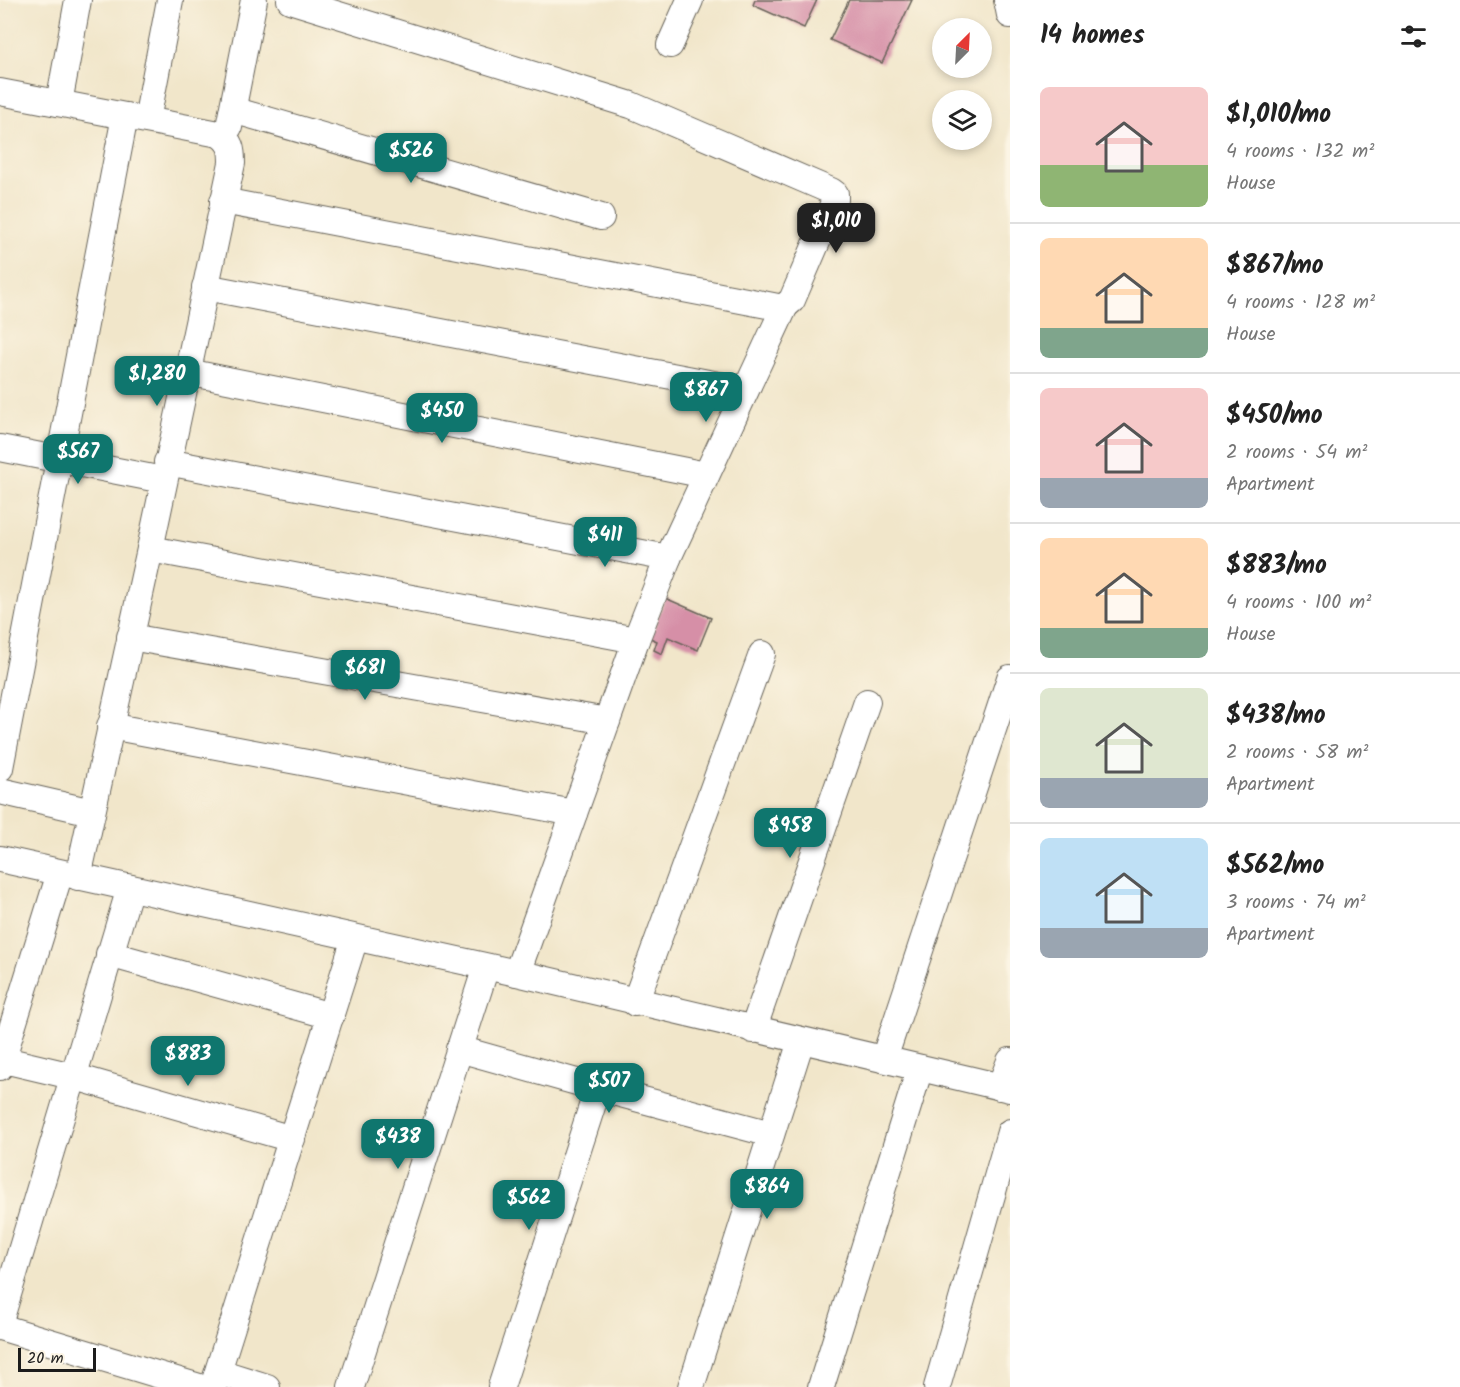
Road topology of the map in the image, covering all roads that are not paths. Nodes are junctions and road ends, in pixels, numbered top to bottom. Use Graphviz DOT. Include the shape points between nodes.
graph roads {
  1 [pos="78,0"];
  2 [pos="170,0"];
  3 [pos="254,0"];
  4 [pos="290,0"];
  5 [pos="690,0"];
  6 [pos="1007,0"];
  7 [pos="1010,15"];
  8 [pos="670,45"];
  9 [pos="0,92"];
  10 [pos="59,103"];
  11 [pos="233,110"];
  12 [pos="136,118"];
  13 [pos="227,139"];
  14 [pos="224,201"];
  15 [pos="602,217"];
  16 [pos="205,287"];
  17 [pos="785,306"];
  18 [pos="187,372"];
  19 [pos="745,390"];
  20 [pos="0,448"];
  21 [pos="59,460"];
  22 [pos="165,471"];
  23 [pos="706,475"];
  24 [pos="150,549"];
  25 [pos="668,558"];
  26 [pos="129,637"];
  27 [pos="636,640"];
  28 [pos="762,654"];
  29 [pos="1010,678"];
  30 [pos="867,702"];
  31 [pos="607,721"];
  32 [pos="110,726"];
  33 [pos="0,768"];
  34 [pos="0,791"];
  35 [pos="92,812"];
  36 [pos="574,813"];
  37 [pos="0,860"];
  38 [pos="69,875"];
  39 [pos="130,888"];
  40 [pos="355,938"];
  41 [pos="109,954"];
  42 [pos="486,966"];
  43 [pos="517,974"];
  44 [pos="635,1002"];
  45 [pos="331,1016"];
  46 [pos="753,1030"];
  47 [pos="801,1041"];
  48 [pos="459,1049"];
  49 [pos="884,1059"];
  50 [pos="1010,1060"];
  51 [pos="1,1062"];
  52 [pos="920,1068"];
  53 [pos="72,1076"];
  54 [pos="598,1088"];
  55 [pos="1005,1088"];
  56 [pos="1010,1132"];
  57 [pos="771,1134"];
  58 [pos="292,1139"];
  59 [pos="0,1321"];
  60 [pos="0,1327"];
  61 [pos="211,1382"];
  62 [pos="267,1387"];
  63 [pos="351,1387"];
  64 [pos="501,1387"];
  65 [pos="692,1387"];
  66 [pos="821,1387"];
  67 [pos="937,1387"];
  1 -- 10 [label="street"];
  2 -- 12 [label="street"];
  3 -- 11 [label="street"];
  4 -- 17 [label="street" via="631,105 831,191 835,200 792,300"];
  5 -- 8 [label="street"];
  6 -- 7 [label="street"];
  9 -- 10 [label="street"];
  10 -- 12 [label="street"];
  11 -- 13 [label="street"];
  11 -- 15 [label="street"];
  12 -- 13 [label="street" via="219,134"];
  12 -- 21 [label="street"];
  13 -- 14 [label="street" via="232,148 232,163"];
  14 -- 16 [label="street"];
  14 -- 17 [label="street"];
  16 -- 18 [label="street"];
  16 -- 19 [label="street"];
  17 -- 19 [label="street"];
  18 -- 22 [label="street"];
  18 -- 23 [label="street"];
  19 -- 23 [label="street"];
  20 -- 21 [label="street"];
  21 -- 22 [label="street"];
  21 -- 33 [label="street"];
  22 -- 24 [label="street"];
  22 -- 25 [label="street"];
  23 -- 25 [label="street"];
  24 -- 26 [label="street"];
  24 -- 27 [label="street"];
  25 -- 27 [label="street"];
  26 -- 31 [label="street"];
  26 -- 32 [label="street"];
  27 -- 31 [label="street"];
  28 -- 44 [label="street"];
  29 -- 49 [label="street"];
  30 -- 46 [label="street"];
  31 -- 36 [label="street"];
  32 -- 35 [label="street"];
  32 -- 36 [label="street"];
  34 -- 35 [label="street"];
  35 -- 38 [label="street"];
  36 -- 43 [label="street"];
  37 -- 38 [label="street"];
  38 -- 39 [label="street"];
  38 -- 51 [label="street"];
  39 -- 40 [label="street"];
  39 -- 41 [label="street"];
  40 -- 42 [label="street"];
  40 -- 45 [label="street"];
  41 -- 45 [label="street"];
  41 -- 53 [label="street"];
  42 -- 43 [label="street"];
  42 -- 48 [label="street"];
  43 -- 44 [label="street"];
  44 -- 46 [label="street"];
  45 -- 58 [label="street"];
  46 -- 47 [label="street"];
  47 -- 49 [label="street"];
  47 -- 57 [label="street"];
  48 -- 54 [label="street"];
  48 -- 63 [label="street"];
  49 -- 52 [label="street"];
  50 -- 55 [label="street"];
  51 -- 53 [label="street"];
  52 -- 55 [label="street"];
  52 -- 66 [label="street"];
  53 -- 58 [label="street"];
  53 -- 59 [label="street"];
  54 -- 57 [label="street"];
  54 -- 64 [label="street"];
  56 -- 67 [label="street"];
  57 -- 65 [label="street"];
  58 -- 61 [label="street"];
  60 -- 61 [label="street"];
  61 -- 62 [label="street"];
}
